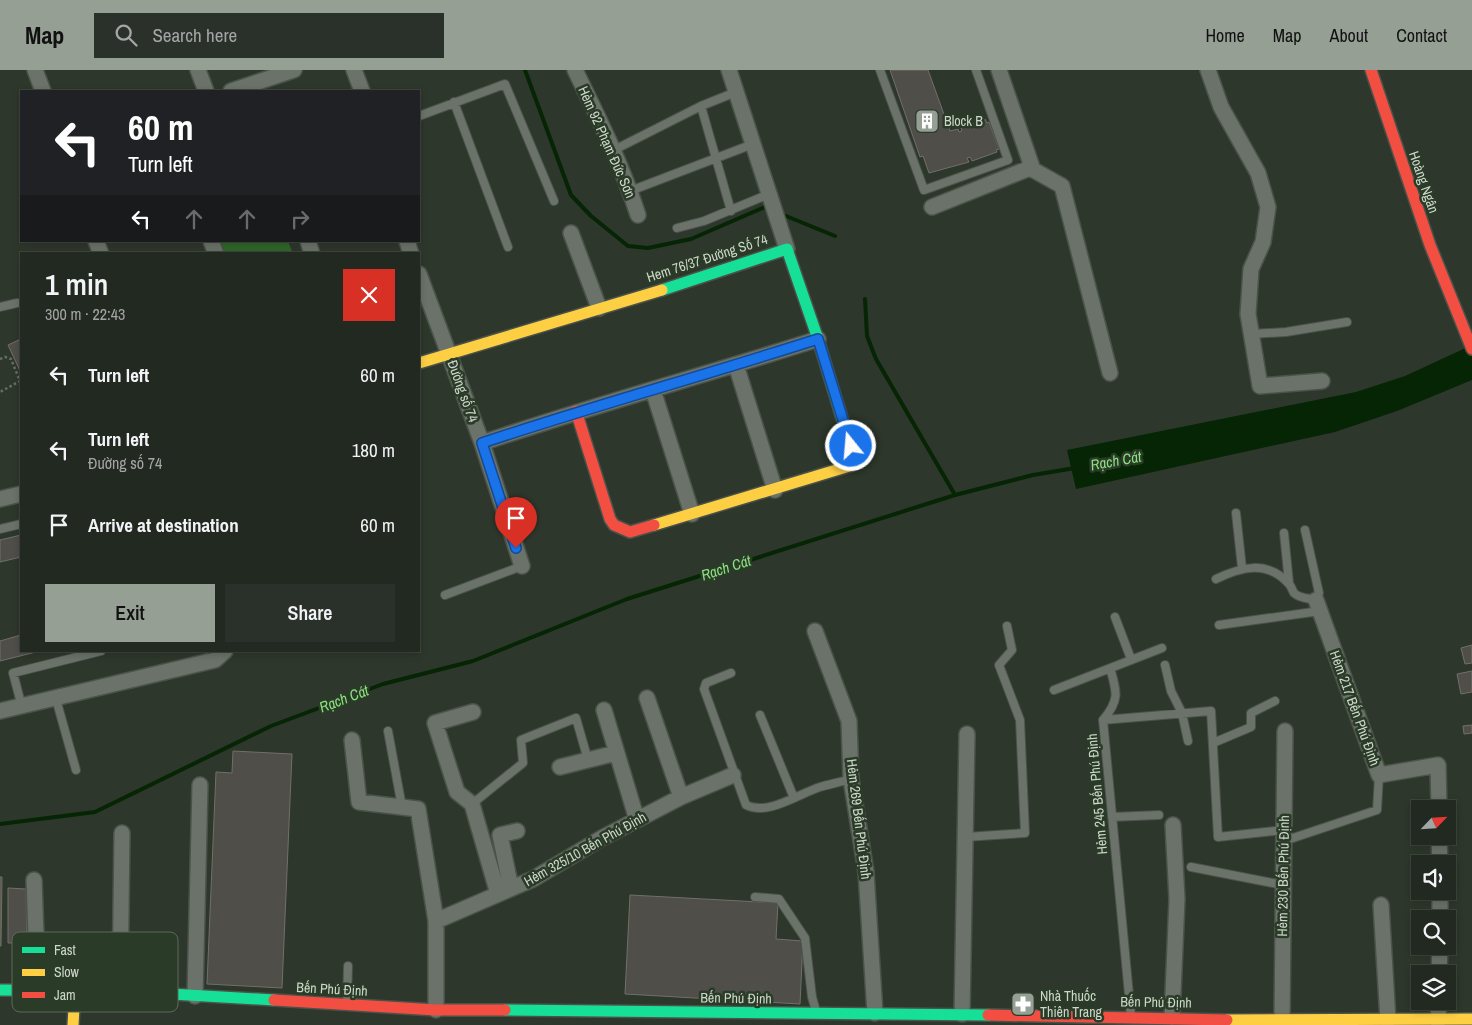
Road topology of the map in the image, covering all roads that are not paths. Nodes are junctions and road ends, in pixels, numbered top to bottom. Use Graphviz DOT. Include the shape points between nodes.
graph roads {
  1 [pos="35,70"];
  2 [pos="198,70"];
  3 [pos="294,70"];
  4 [pos="354,70"];
  5 [pos="575,70"];
  6 [pos="729,70"];
  7 [pos="880,70"];
  8 [pos="976,70"];
  9 [pos="999,70"];
  10 [pos="1208,70"];
  11 [pos="1371,70"];
  12 [pos="252,88"];
  13 [pos="43,90"];
  14 [pos="206,90"];
  15 [pos="238,90"];
  16 [pos="362,90"];
  17 [pos="736,92"];
  18 [pos="454,102"];
  19 [pos="700,106"];
  20 [pos="420,116"];
  21 [pos="753,144"];
  22 [pos="612,150"];
  23 [pos="715,158"];
  24 [pos="1033,170"];
  25 [pos="630,191"];
  26 [pos="769,194"];
  27 [pos="554,201"];
  28 [pos="932,207"];
  29 [pos="731,211"];
  30 [pos="638,215"];
  31 [pos="677,228"];
  32 [pos="571,233"];
  33 [pos="508,247"];
  34 [pos="787,249"];
  35 [pos="420,277"];
  36 [pos="17,303"];
  37 [pos="0,307"];
  38 [pos="599,308"];
  39 [pos="1347,322"];
  40 [pos="1250,334"];
  41 [pos="818,339"];
  42 [pos="1472,349"];
  43 [pos="450,353"];
  44 [pos="420,363"];
  45 [pos="736,365"];
  46 [pos="1110,373"];
  47 [pos="1322,381"];
  48 [pos="653,390"];
  49 [pos="576,411"];
  50 [pos="482,443"];
  51 [pos="775,490"];
  52 [pos="20,494"];
  53 [pos="0,499"];
  54 [pos="1236,513"];
  55 [pos="692,514"];
  56 [pos="20,524"];
  57 [pos="0,529"];
  58 [pos="1305,530"];
  59 [pos="1284,533"];
  60 [pos="522,566"];
  61 [pos="1242,568"];
  62 [pos="1216,579"];
  63 [pos="1289,583"];
  64 [pos="445,596"];
  65 [pos="1318,606"];
  66 [pos="1115,617"];
  67 [pos="1007,626"];
  68 [pos="1218,626"];
  69 [pos="815,631"];
  70 [pos="1162,648"];
  71 [pos="97,652"];
  72 [pos="224,652"];
  73 [pos="1131,659"];
  74 [pos="1165,665"];
  75 [pos="1110,668"];
  76 [pos="731,673"];
  77 [pos="1054,690"];
  78 [pos="647,698"];
  79 [pos="56,699"];
  80 [pos="1275,701"];
  81 [pos="22,707"];
  82 [pos="604,710"];
  83 [pos="0,711"];
  84 [pos="473,712"];
  85 [pos="1182,713"];
  86 [pos="760,715"];
  87 [pos="1103,720"];
  88 [pos="388,731"];
  89 [pos="1285,731"];
  90 [pos="967,734"];
  91 [pos="352,740"];
  92 [pos="1188,741"];
  93 [pos="1213,743"];
  94 [pos="616,753"];
  95 [pos="588,760"];
  96 [pos="560,767"];
  97 [pos="76,770"];
  98 [pos="733,775"];
  99 [pos="1379,775"];
  100 [pos="851,779"];
  101 [pos="200,785"];
  102 [pos="681,797"];
  103 [pos="794,798"];
  104 [pos="1439,800"];
  105 [pos="472,804"];
  106 [pos="402,807"];
  107 [pos="1159,815"];
  108 [pos="1112,818"];
  109 [pos="637,820"];
  110 [pos="1173,825"];
  111 [pos="517,831"];
  112 [pos="122,833"];
  113 [pos="1284,836"];
  114 [pos="966,837"];
  115 [pos="1191,867"];
  116 [pos="34,880"];
  117 [pos="1283,885"];
  118 [pos="504,891"];
  119 [pos="755,897"];
  120 [pos="1381,905"];
  121 [pos="436,920"];
  122 [pos="36,932"];
  123 [pos="121,932"];
  124 [pos="348,966"];
  125 [pos="178,995"];
  126 [pos="195,996"];
  127 [pos="347,1005"];
  128 [pos="436,1010"];
  129 [pos="1439,1010"];
  130 [pos="74,1012"];
  131 [pos="875,1013"];
  132 [pos="817,1014"];
  133 [pos="962,1014"];
  134 [pos="1130,1016"];
  135 [pos="1172,1017"];
  136 [pos="1472,1019"];
  137 [pos="1388,1020"];
  138 [pos="1282,1021"];
  139 [pos="1438,1021"];
  140 [pos="73,1025"];
  1 -- 13 [label="street"];
  2 -- 14 [label="street"];
  3 -- 12 [label="street"];
  4 -- 16 [label="street"];
  5 -- 22 [label="street, Hẻm 92 Phạm Đức Sơn"];
  6 -- 17 [label="street"];
  7 -- 8 [label="lane" via="924,190 1008,160"];
  9 -- 24 [label="street"];
  10 -- 40 [label="street" via="1221,108 1258,172 1268,207 1263,242 1251,269"];
  11 -- 42 [label="street, Hoàng Ngân" via="1430,244"];
  12 -- 15 [label="street"];
  17 -- 19 [label="lane"];
  17 -- 21 [label="street"];
  18 -- 20 [label="lane"];
  18 -- 27 [label="lane" via="505,84"];
  18 -- 33 [label="lane"];
  19 -- 22 [label="lane"];
  19 -- 23 [label="lane"];
  21 -- 23 [label="lane"];
  21 -- 26 [label="street"];
  22 -- 25 [label="street, Hẻm 92 Phạm Đức Sơn"];
  23 -- 25 [label="lane"];
  23 -- 29 [label="lane"];
  24 -- 28 [label="street" via="1030,168"];
  24 -- 46 [label="street" via="1062,186"];
  25 -- 30 [label="street, Hẻm 92 Phạm Đức Sơn"];
  26 -- 29 [label="lane"];
  26 -- 34 [label="street"];
  29 -- 31 [label="lane"];
  32 -- 38 [label="street"];
  34 -- 38 [label="street, Hem 76/37 Đường Số 74"];
  34 -- 41 [label="street, Hem 76/37 Đường Số 74"];
  35 -- 43 [label="street, Đường số 74"];
  36 -- 37 [label="lane"];
  38 -- 43 [label="street, Hem 76/37 Đường Số 74"];
  39 -- 40 [label="lane"];
  40 -- 47 [label="street" via="1260,386"];
  41 -- 45 [label="street"];
  41 -- 51 [label="street, Hem 76/37 Đường Số 74" via="856,464"];
  43 -- 44 [label="street, Hem 76/37 Đường Số 74"];
  43 -- 50 [label="street, Đường số 74"];
  45 -- 48 [label="street"];
  45 -- 51 [label="street"];
  48 -- 49 [label="street"];
  48 -- 55 [label="street"];
  49 -- 50 [label="street"];
  49 -- 55 [label="street" via="614,525 630,532"];
  50 -- 60 [label="street, Đường số 74"];
  51 -- 55 [label="street"];
  52 -- 53 [label="street"];
  54 -- 61 [label="lane"];
  56 -- 57 [label="lane"];
  58 -- 65 [label="lane" via="1319,593"];
  59 -- 63 [label="lane"];
  60 -- 64 [label="lane"];
  61 -- 62 [label="lane"];
  61 -- 63 [label="lane" via="1268,569"];
  63 -- 65 [label="lane" via="1294,593"];
  65 -- 68 [label="lane"];
  65 -- 99 [label="street, Hẻm 217 Bến Phú Định"];
  66 -- 73 [label="lane"];
  67 -- 114 [label="lane" via="1012,650 999,665 1020,720 1025,833"];
  69 -- 100 [label="street, Hẻm 269 Bến Phú Định" via="849,722"];
  70 -- 73 [label="lane"];
  71 -- 81 [label="lane" via="13,673"];
  72 -- 79 [label="street" via="215,660"];
  73 -- 75 [label="lane"];
  74 -- 85 [label="lane"];
  75 -- 77 [label="lane"];
  75 -- 87 [label="lane" via="1117,693"];
  76 -- 98 [label="lane" via="706,683 704,689"];
  78 -- 102 [label="street"];
  79 -- 81 [label="street"];
  79 -- 97 [label="lane"];
  80 -- 93 [label="lane" via="1251,713 1252,727"];
  81 -- 83 [label="street"];
  82 -- 94 [label="street"];
  84 -- 105 [label="street" via="435,723 457,792"];
  85 -- 87 [label="lane, Hẻm 245 Bến Phú Định"];
  85 -- 92 [label="lane"];
  85 -- 93 [label="lane, Hẻm 245 Bến Phú Định" via="1210,710"];
  86 -- 103 [label="lane"];
  87 -- 108 [label="lane, Hẻm 245 Bến Phú Định"];
  88 -- 106 [label="lane"];
  89 -- 113 [label="street, Hẻm 230 Bến Phú Định"];
  90 -- 114 [label="street"];
  91 -- 106 [label="street" via="359,802"];
  93 -- 113 [label="lane, Hẻm 245 Bến Phú Định" via="1218,837"];
  94 -- 95 [label="street"];
  94 -- 109 [label="street"];
  95 -- 96 [label="street"];
  95 -- 105 [label="lane" via="576,718 521,740 523,763"];
  98 -- 102 [label="street, Hẻm 325/10 Bến Phú Định"];
  98 -- 103 [label="lane" via="742,799 751,807 758,809"];
  99 -- 104 [label="street, Hẻm 217 Bến Phú Định" via="1438,765"];
  99 -- 113 [label="lane" via="1377,810"];
  100 -- 103 [label="lane" via="819,787"];
  100 -- 131 [label="street, Hẻm 269 Bến Phú Định" via="866,872"];
  101 -- 126 [label="street"];
  102 -- 109 [label="street, Hẻm 325/10 Bến Phú Định"];
  105 -- 118 [label="street"];
  106 -- 121 [label="street" via="418,809"];
  107 -- 108 [label="lane"];
  108 -- 134 [label="lane, Hẻm 245 Bến Phú Định"];
  109 -- 118 [label="street, Hẻm 325/10 Bến Phú Định" via="533,879"];
  110 -- 135 [label="street" via="1177,899"];
  111 -- 118 [label="street" via="500,835"];
  112 -- 123 [label="street"];
  113 -- 117 [label="street, Hẻm 230 Bến Phú Định"];
  114 -- 133 [label="street"];
  115 -- 117 [label="lane"];
  116 -- 122 [label="street"];
  117 -- 138 [label="street, Hẻm 230 Bến Phú Định"];
  118 -- 121 [label="street, Hẻm 325/10 Bến Phú Định"];
  119 -- 132 [label="lane" via="779,898 805,938"];
  120 -- 137 [label="street"];
  121 -- 128 [label="street"];
  124 -- 127 [label="lane"];
  125 -- 126 [label="street, Bến Phú Định"];
  126 -- 127 [label="street, Bến Phú Định"];
  127 -- 128 [label="street, Bến Phú Định"];
  128 -- 132 [label="street, Bến Phú Định"];
  129 -- 139 [label="street"];
  130 -- 140 [label="street"];
  131 -- 132 [label="street, Bến Phú Định"];
  131 -- 133 [label="street, Bến Phú Định"];
  133 -- 134 [label="street, Bến Phú Định"];
  134 -- 135 [label="street, Bến Phú Định"];
  135 -- 138 [label="street, Bến Phú Định"];
  136 -- 139 [label="street, Bến Phú Định"];
  137 -- 138 [label="street, Bến Phú Định"];
  137 -- 139 [label="street, Bến Phú Định"];
}
